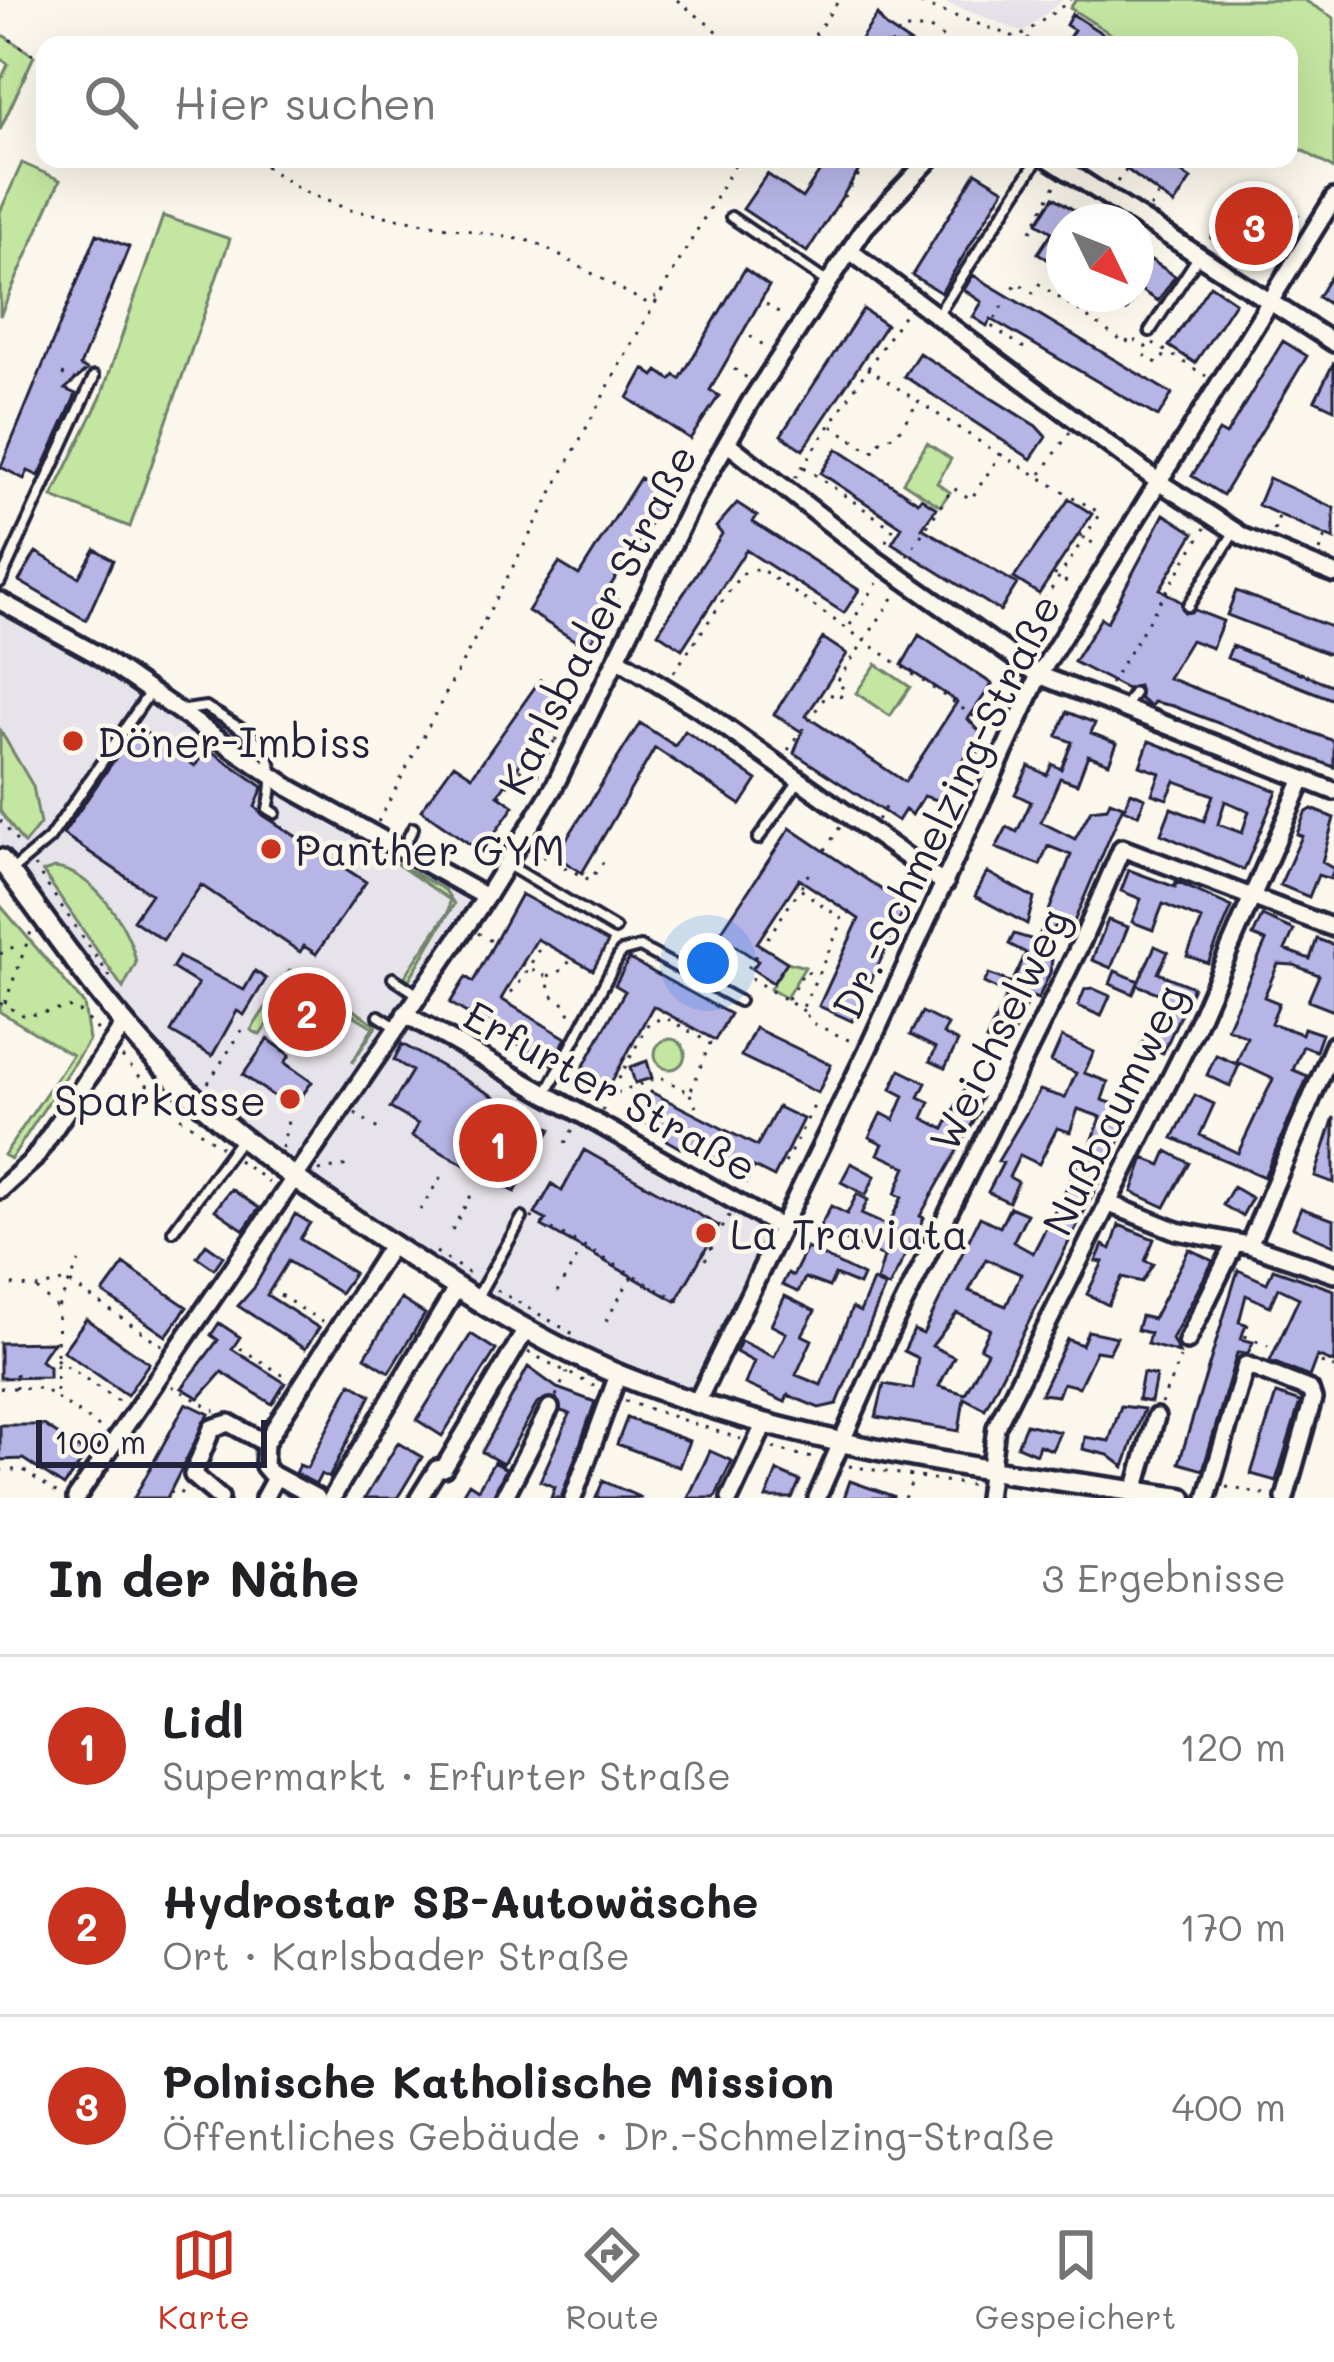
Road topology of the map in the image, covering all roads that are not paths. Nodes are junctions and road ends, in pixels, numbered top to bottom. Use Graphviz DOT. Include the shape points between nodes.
graph roads {
  1 [pos="920,168"];
  2 [pos="1032,168"];
  3 [pos="1064,168"];
  4 [pos="1334,198"];
  5 [pos="731,217"];
  6 [pos="850,251"];
  7 [pos="1199,256"];
  8 [pos="828,283"];
  9 [pos="1271,303"];
  10 [pos="936,316"];
  11 [pos="1150,331"];
  12 [pos="1334,343"];
  13 [pos="92,381"];
  14 [pos="727,443"];
  15 [pos="1156,480"];
  16 [pos="1235,531"];
  17 [pos="1334,574"];
  18 [pos="0,582"];
  19 [pos="0,601"];
  20 [pos="1188,606"];
  21 [pos="618,658"];
  22 [pos="1039,675"];
  23 [pos="150,692"];
  24 [pos="1134,693"];
  25 [pos="1124,710"];
  26 [pos="275,778"];
  27 [pos="1303,779"];
  28 [pos="798,782"];
  29 [pos="1334,790"];
  30 [pos="275,813"];
  31 [pos="413,828"];
  32 [pos="758,839"];
  33 [pos="398,848"];
  34 [pos="385,862"];
  35 [pos="507,864"];
  36 [pos="5,866"];
  37 [pos="945,884"];
  38 [pos="1256,895"];
  39 [pos="486,897"];
  40 [pos="1334,928"];
  41 [pos="615,929"];
  42 [pos="393,978"];
  43 [pos="418,995"];
  44 [pos="739,1001"];
  45 [pos="379,1016"];
  46 [pos="400,1021"];
  47 [pos="125,1023"];
  48 [pos="1334,1045"];
  49 [pos="545,1094"];
  50 [pos="241,1139"];
  51 [pos="304,1172"];
  52 [pos="0,1190"];
  53 [pos="1107,1203"];
  54 [pos="522,1218"];
  55 [pos="782,1228"];
  56 [pos="172,1231"];
  57 [pos="392,1244"];
  58 [pos="1242,1245"];
  59 [pos="1334,1274"];
  60 [pos="457,1287"];
  61 [pos="480,1291"];
  62 [pos="526,1328"];
  63 [pos="1187,1341"];
  64 [pos="618,1375"];
  65 [pos="696,1404"];
  66 [pos="550,1408"];
  67 [pos="1156,1417"];
  68 [pos="764,1425"];
  69 [pos="265,1443"];
  70 [pos="842,1445"];
  71 [pos="990,1470"];
  72 [pos="275,1478"];
  73 [pos="1135,1491"];
  74 [pos="76,1498"];
  75 [pos="220,1498"];
  76 [pos="265,1498"];
  77 [pos="317,1498"];
  78 [pos="332,1498"];
  79 [pos="419,1498"];
  80 [pos="504,1498"];
  81 [pos="573,1498"];
  82 [pos="730,1498"];
  83 [pos="817,1498"];
  84 [pos="987,1498"];
  85 [pos="1182,1498"];
  86 [pos="1208,1498"];
  87 [pos="1285,1498"];
  1 -- 6 [label="street, Karlsbader Straße"];
  2 -- 10 [label="lane"];
  3 -- 7 [label="street"];
  4 -- 9 [label="street, Dr.-Schmelzing-Straße"];
  5 -- 8 [label="lane"];
  6 -- 8 [label="street, Karlsbader Straße"];
  6 -- 10 [label="street"];
  7 -- 9 [label="street"];
  7 -- 11 [label="lane"];
  8 -- 14 [label="street, Karlsbader Straße"];
  9 -- 12 [label="street"];
  9 -- 15 [label="street, Dr.-Schmelzing-Straße"];
  10 -- 15 [label="street"];
  13 -- 18 [label="lane"];
  14 -- 21 [label="street, Karlsbader Straße"];
  14 -- 22 [label="street"];
  15 -- 16 [label="street"];
  15 -- 22 [label="street, Dr.-Schmelzing-Straße"];
  16 -- 17 [label="street"];
  16 -- 20 [label="lane"];
  19 -- 23 [label="street"];
  21 -- 28 [label="street"];
  21 -- 35 [label="street, Karlsbader Straße"];
  22 -- 25 [label="street"];
  22 -- 37 [label="street, Dr.-Schmelzing-Straße"];
  23 -- 26 [label="street"];
  23 -- 36 [label="lane" via="49,838"];
  24 -- 25 [label="lane"];
  25 -- 27 [label="street"];
  26 -- 30 [label="lane" via="268,809"];
  26 -- 33 [label="street"];
  27 -- 29 [label="street"];
  27 -- 38 [label="street, Nußbaumweg"];
  28 -- 32 [label="lane"];
  28 -- 37 [label="street"];
  31 -- 33 [label="lane"];
  33 -- 34 [label="lane"];
  33 -- 39 [label="street"];
  35 -- 39 [label="street, Karlsbader Straße"];
  35 -- 41 [label="lane"];
  36 -- 47 [label="street"];
  37 -- 55 [label="street, Dr.-Schmelzing-Straße"];
  38 -- 40 [label="street, Weichselweg"];
  38 -- 53 [label="street, Nußbaumweg"];
  38 -- 70 [label="street, Weichselweg" via="1122,848"];
  39 -- 43 [label="street, Karlsbader Straße"];
  42 -- 43 [label="lane"];
  43 -- 46 [label="street, Karlsbader Straße"];
  44 -- 49 [label="lane" via="640,947 621,952"];
  45 -- 46 [label="lane"];
  46 -- 49 [label="street, Erfurter Straße"];
  46 -- 51 [label="street, Karlsbader Straße"];
  47 -- 50 [label="street"];
  47 -- 52 [label="street" via="34,1159"];
  48 -- 58 [label="street"];
  49 -- 55 [label="street, Erfurter Straße"];
  50 -- 51 [label="street"];
  50 -- 56 [label="lane"];
  51 -- 57 [label="street"];
  51 -- 74 [label="street, Karlsbader Straße"];
  53 -- 58 [label="street"];
  53 -- 71 [label="street, Nußbaumweg" via="996,1427"];
  54 -- 61 [label="lane"];
  55 -- 65 [label="street, Dr.-Schmelzing-Straße"];
  57 -- 60 [label="street"];
  57 -- 69 [label="street"];
  58 -- 59 [label="street"];
  58 -- 63 [label="street"];
  60 -- 61 [label="street"];
  60 -- 78 [label="street"];
  61 -- 62 [label="street"];
  62 -- 64 [label="street" via="580,1347"];
  62 -- 79 [label="street"];
  64 -- 65 [label="street"];
  64 -- 81 [label="street"];
  65 -- 68 [label="street"];
  66 -- 80 [label="street"];
  67 -- 73 [label="street"];
  68 -- 70 [label="street"];
  68 -- 82 [label="street"];
  69 -- 72 [label="street" via="264,1466"];
  69 -- 75 [label="street" via="221,1422 212,1428 193,1469"];
  70 -- 71 [label="street"];
  70 -- 83 [label="street"];
  71 -- 73 [label="street"];
  71 -- 84 [label="street, Nußbaumweg"];
  72 -- 76 [label="street"];
  72 -- 77 [label="street"];
  73 -- 85 [label="street"];
  86 -- 87 [label="street" via="1246,1364 1310,1390 1313,1399"];
}
